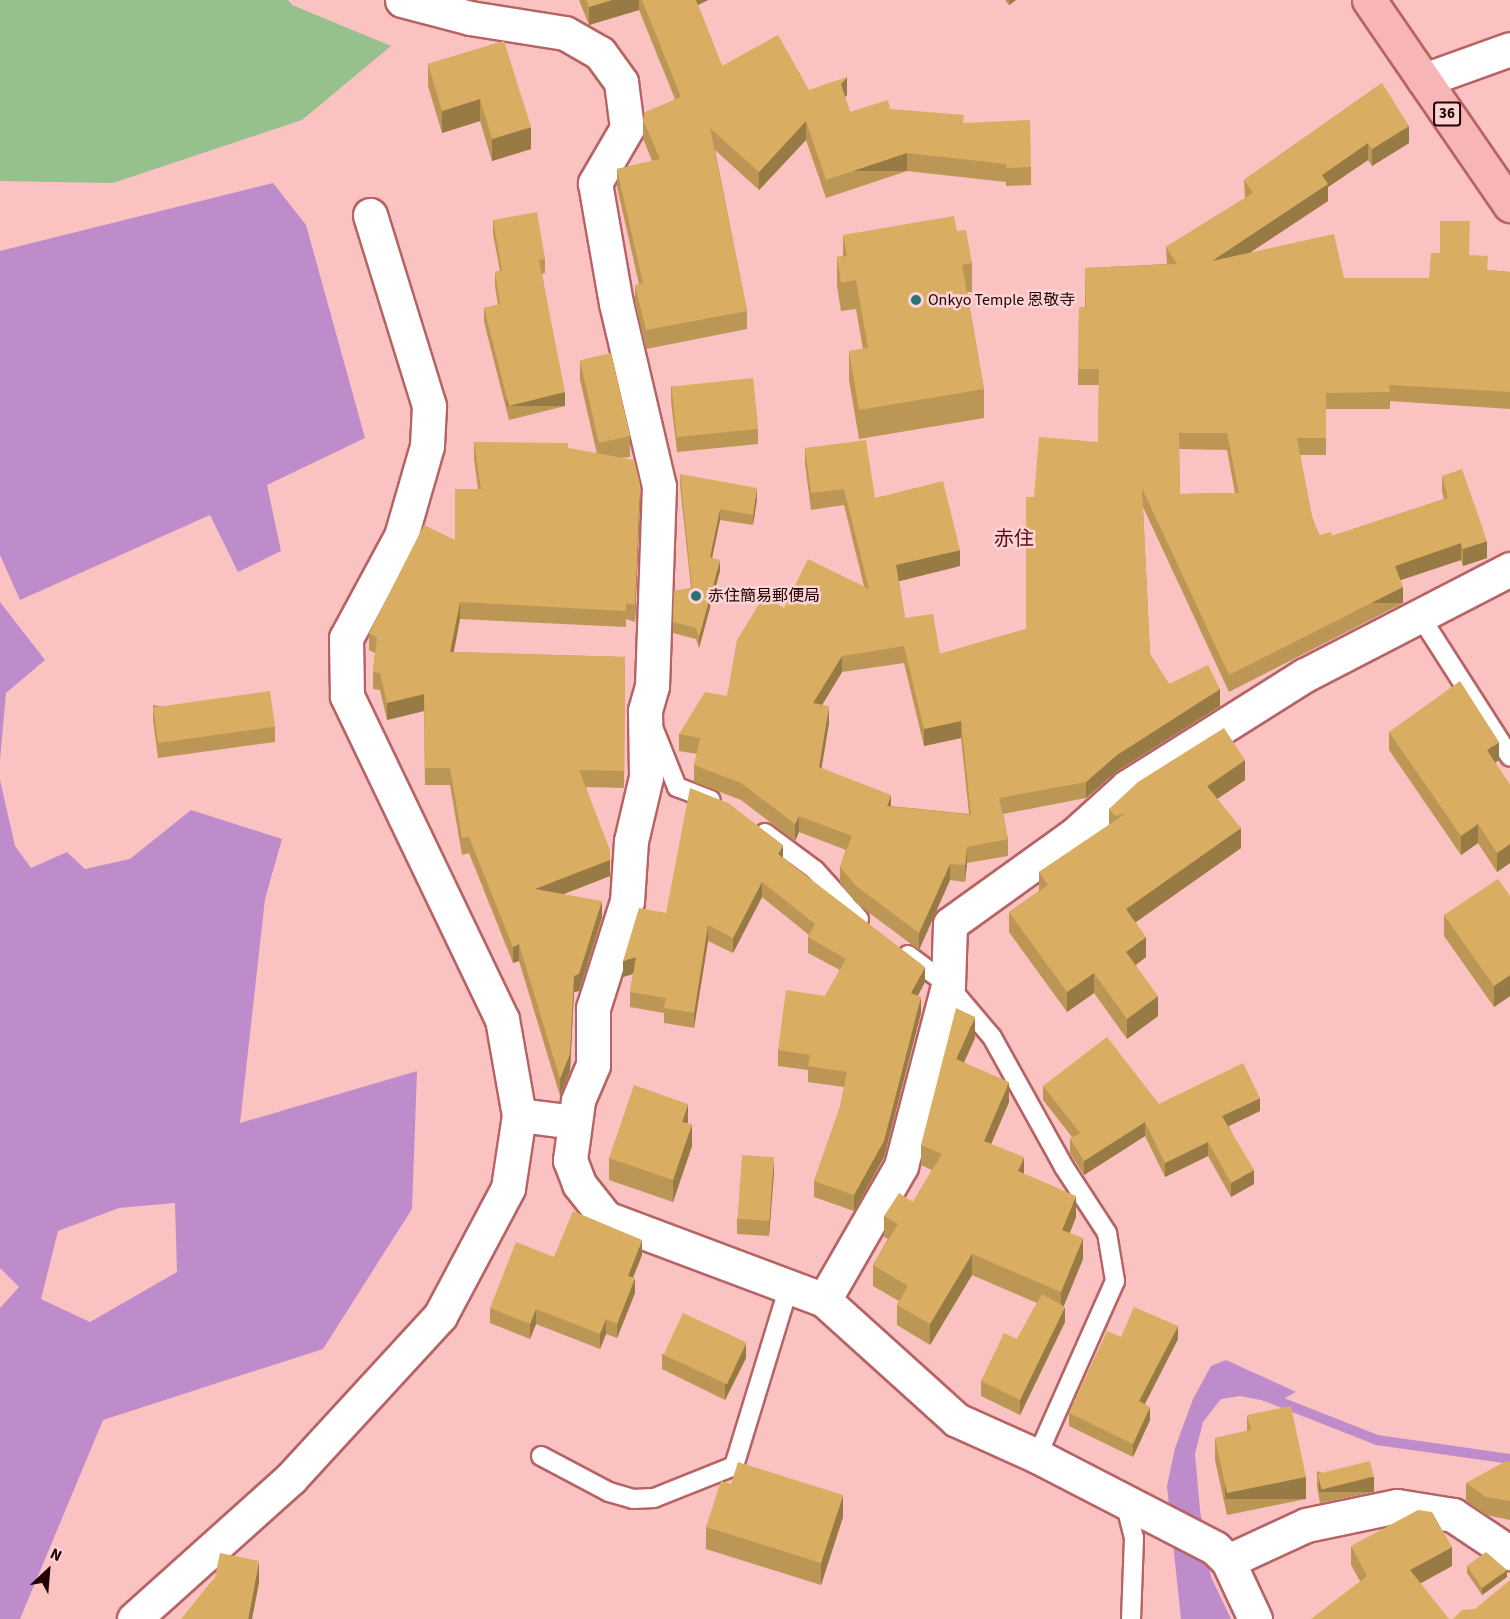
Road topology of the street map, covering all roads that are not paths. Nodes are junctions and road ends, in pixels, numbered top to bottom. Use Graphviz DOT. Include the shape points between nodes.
graph roads {
  1 [pos="402,0"];
  2 [pos="1377,11"];
  3 [pos="1510,49"];
  4 [pos="1424,80"];
  5 [pos="1510,204"];
  6 [pos="370,215"];
  7 [pos="1510,569"];
  8 [pos="1420,616"];
  9 [pos="645,711"];
  10 [pos="1510,757"];
  11 [pos="725,805"];
  12 [pos="749,820"];
  13 [pos="875,931"];
  14 [pos="893,945"];
  15 [pos="948,985"];
  16 [pos="519,1115"];
  17 [pos="574,1122"];
  18 [pos="789,1286"];
  19 [pos="824,1300"];
  20 [pos="542,1456"];
  21 [pos="1037,1456"];
  22 [pos="1134,1507"];
  23 [pos="1510,1552"];
  24 [pos="1221,1554"];
  25 [pos="134,1619"];
  26 [pos="1131,1619"];
  27 [pos="1256,1619"];
  1 -- 9 [label="street" via="470,18 565,33 600,53 621,82 627,128 596,183 616,303 659,486 652,686"];
  2 -- 4 [label="main road, 36"];
  3 -- 4 [label="street"];
  4 -- 5 [label="main road, 36"];
  6 -- 16 [label="street" via="429,406 427,446 401,536 346,638 347,696 502,1019"];
  7 -- 8 [label="street"];
  8 -- 10 [label="lane"];
  8 -- 15 [label="street" via="1305,675 1127,787 1074,835 950,924"];
  9 -- 11 [label="lane" via="677,787"];
  9 -- 17 [label="street" via="646,777 631,842 627,901 592,1008 593,1065"];
  12 -- 13 [label="lane" via="815,870 848,911"];
  14 -- 15 [label="lane"];
  15 -- 19 [label="street" via="901,1166"];
  15 -- 21 [label="lane" via="992,1037 1064,1167 1107,1233 1114,1281"];
  16 -- 17 [label="street"];
  16 -- 25 [label="street" via="508,1188 440,1316 291,1478"];
  17 -- 18 [label="street" via="570,1160 579,1184 606,1218"];
  18 -- 19 [label="street"];
  18 -- 20 [label="lane" via="734,1466 654,1498 633,1499 609,1492"];
  19 -- 21 [label="street" via="957,1420"];
  21 -- 22 [label="street"];
  22 -- 24 [label="street"];
  22 -- 26 [label="lane"];
  23 -- 24 [label="street" via="1453,1515 1397,1506 1306,1525"];
  24 -- 27 [label="street"];
}
